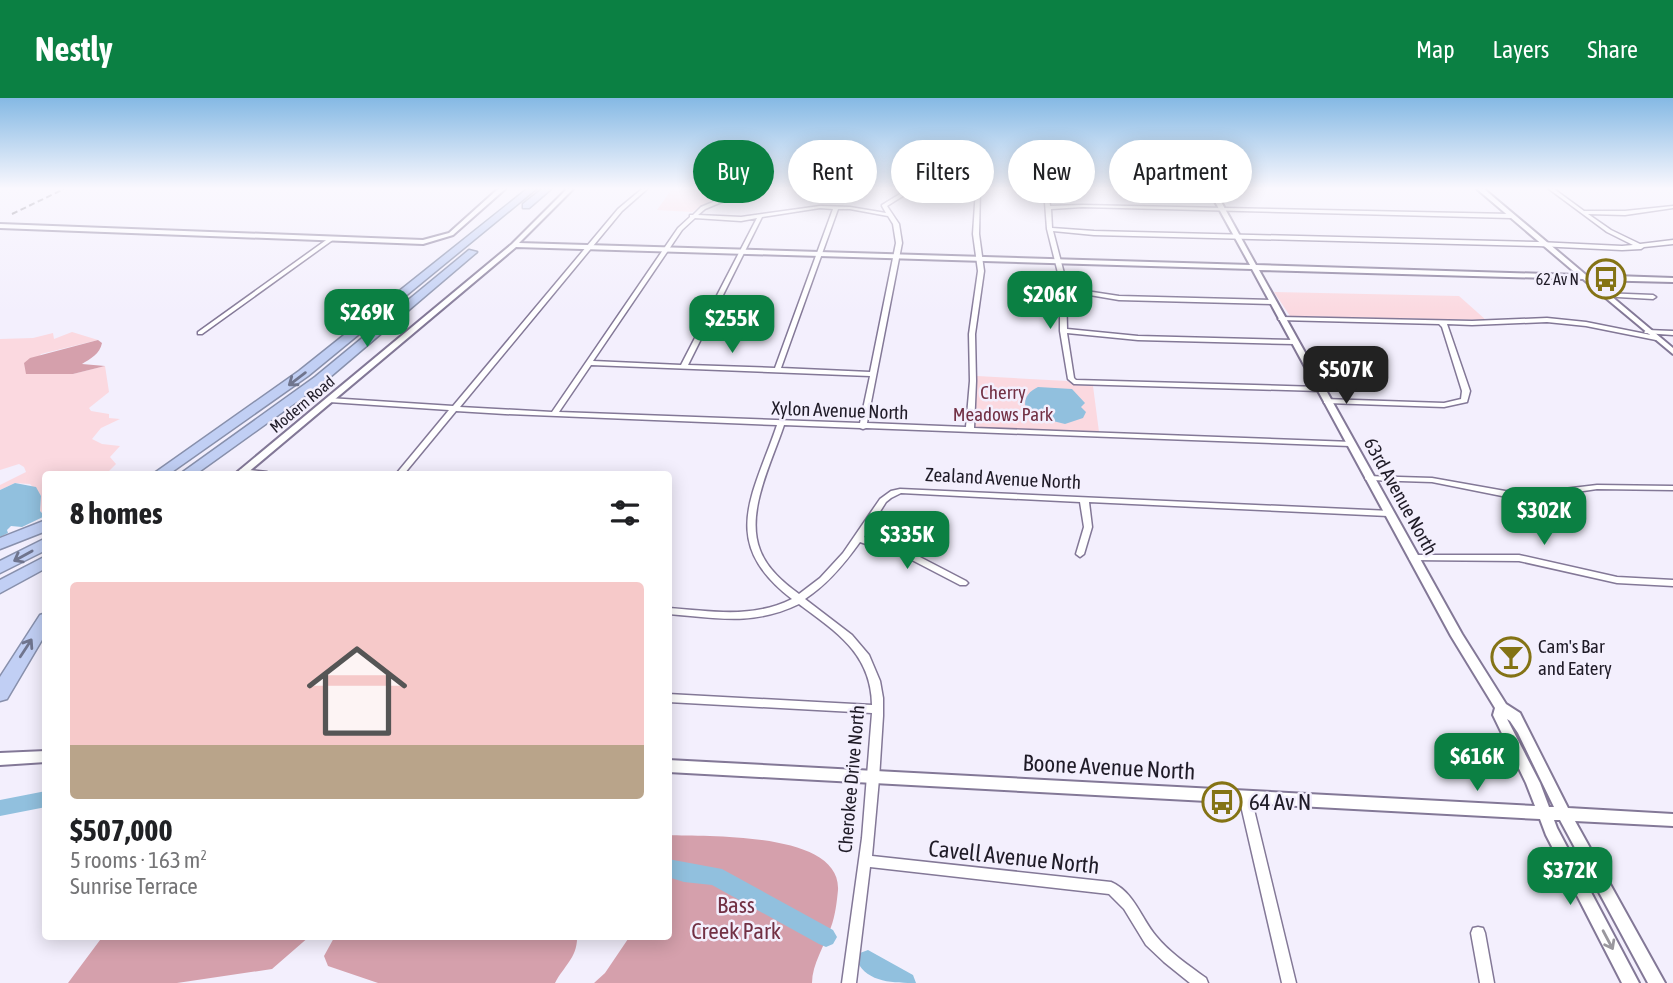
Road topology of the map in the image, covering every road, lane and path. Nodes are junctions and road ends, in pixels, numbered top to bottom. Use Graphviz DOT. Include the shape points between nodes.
graph roads {
  1 [pos="109,230"];
  2 [pos="455,230"];
  3 [pos="481,230"];
  4 [pos="498,230"];
  5 [pos="528,230"];
  6 [pos="603,230"];
  7 [pos="681,230"];
  8 [pos="753,230"];
  9 [pos="828,230"];
  10 [pos="898,230"];
  11 [pos="977,230"];
  12 [pos="1050,230"];
  13 [pos="1064,230"];
  14 [pos="1233,230"];
  15 [pos="1527,230"];
  16 [pos="1608,230"];
  17 [pos="1236,237"];
  18 [pos="331,239"];
  19 [pos="1673,242"];
  20 [pos="513,245"];
  21 [pos="1544,245"];
  22 [pos="1641,247"];
  23 [pos="589,248"];
  24 [pos="665,251"];
  25 [pos="741,253"];
  26 [pos="819,256"];
  27 [pos="897,258"];
  28 [pos="980,261"];
  29 [pos="1059,263"];
  30 [pos="1253,267"];
  31 [pos="1579,275"];
  32 [pos="1673,280"];
  33 [pos="1063,289"];
  34 [pos="1602,295"];
  35 [pos="1653,297"];
  36 [pos="1272,302"];
  37 [pos="1281,318"];
  38 [pos="1440,322"];
  39 [pos="1063,331"];
  40 [pos="1647,331"];
  41 [pos="200,333"];
  42 [pos="1673,333"];
  43 [pos="1656,338"];
  44 [pos="1294,342"];
  45 [pos="1673,352"];
  46 [pos="589,363"];
  47 [pos="682,367"];
  48 [pos="335,368"];
  49 [pos="777,370"];
  50 [pos="874,374"];
  51 [pos="1320,389"];
  52 [pos="329,400"];
  53 [pos="1327,401"];
  54 [pos="456,409"];
  55 [pos="256,410"];
  56 [pos="554,414"];
  57 [pos="781,423"];
  58 [pos="863,426"];
  59 [pos="970,430"];
  60 [pos="1350,444"];
  61 [pos="149,471"];
  62 [pos="164,471"];
  63 [pos="191,471"];
  64 [pos="206,471"];
  65 [pos="244,471"];
  66 [pos="403,471"];
  67 [pos="1369,478"];
  68 [pos="1673,488"];
  69 [pos="1084,499"];
  70 [pos="1388,513"];
  71 [pos="42,527"];
  72 [pos="859,538"];
  73 [pos="0,544"];
  74 [pos="42,545"];
  75 [pos="1080,554"];
  76 [pos="1413,558"];
  77 [pos="42,563"];
  78 [pos="0,568"];
  79 [pos="963,583"];
  80 [pos="1673,583"];
  81 [pos="0,587"];
  82 [pos="797,598"];
  83 [pos="672,611"];
  84 [pos="42,625"];
  85 [pos="0,694"];
  86 [pos="672,698"];
  87 [pos="1501,708"];
  88 [pos="877,709"];
  89 [pos="42,756"];
  90 [pos="0,759"];
  91 [pos="672,766"];
  92 [pos="873,777"];
  93 [pos="1245,797"];
  94 [pos="1563,813"];
  95 [pos="1544,814"];
  96 [pos="1673,820"];
  97 [pos="864,861"];
  98 [pos="1478,933"];
  99 [pos="849,983"];
  100 [pos="1201,983"];
  101 [pos="1289,983"];
  102 [pos="1487,983"];
  103 [pos="1631,983"];
  104 [pos="1657,983"];
  1 -- 18 [label="street"];
  2 -- 18 [label="street" via="436,240 411,242"];
  3 -- 55 [label="highway, one-way"];
  4 -- 48 [label="highway"];
  5 -- 20 [label="street, Modern Road"];
  6 -- 23 [label="street"];
  7 -- 24 [label="street"];
  8 -- 25 [label="street"];
  9 -- 26 [label="street"];
  10 -- 27 [label="street"];
  11 -- 28 [label="street"];
  12 -- 29 [label="street"];
  13 -- 17 [label="street"];
  14 -- 17 [label="street, 63rd Avenue North"];
  15 -- 21 [label="street"];
  16 -- 22 [label="street"];
  17 -- 21 [label="street"];
  17 -- 30 [label="street, 63rd Avenue North"];
  18 -- 41 [label="street"];
  19 -- 22 [label="street"];
  20 -- 23 [label="street"];
  20 -- 52 [label="street, Modern Road"];
  21 -- 22 [label="street"];
  21 -- 31 [label="street"];
  23 -- 24 [label="street"];
  23 -- 54 [label="street"];
  24 -- 25 [label="street"];
  24 -- 46 [label="street"];
  25 -- 26 [label="street"];
  25 -- 47 [label="street"];
  26 -- 27 [label="street"];
  26 -- 49 [label="street"];
  27 -- 28 [label="street"];
  27 -- 50 [label="street"];
  28 -- 29 [label="street"];
  28 -- 59 [label="street" via="972,334"];
  29 -- 30 [label="street"];
  29 -- 33 [label="street"];
  30 -- 31 [label="street"];
  30 -- 36 [label="street, 63rd Avenue North"];
  31 -- 32 [label="street"];
  31 -- 34 [label="street"];
  33 -- 36 [label="street" via="1119,298"];
  33 -- 39 [label="street"];
  34 -- 35 [label="street"];
  34 -- 40 [label="street"];
  36 -- 37 [label="street, 63rd Avenue North"];
  37 -- 38 [label="street"];
  37 -- 44 [label="street, 63rd Avenue North"];
  38 -- 43 [label="street" via="1559,320"];
  38 -- 53 [label="street" via="1466,391 1464,400 1444,405"];
  39 -- 44 [label="street"];
  39 -- 51 [label="street" via="1074,382"];
  40 -- 42 [label="street"];
  40 -- 43 [label="street"];
  43 -- 45 [label="street"];
  44 -- 51 [label="street, 63rd Avenue North"];
  46 -- 47 [label="street"];
  46 -- 56 [label="street"];
  47 -- 49 [label="street"];
  48 -- 63 [label="highway"];
  48 -- 64 [label="highway"];
  49 -- 50 [label="street"];
  50 -- 58 [label="street"];
  51 -- 53 [label="street, 63rd Avenue North"];
  52 -- 54 [label="street, Xylon Avenue North"];
  52 -- 65 [label="street, Modern Road"];
  53 -- 60 [label="street, 63rd Avenue North"];
  54 -- 56 [label="street, Xylon Avenue North"];
  54 -- 66 [label="street"];
  55 -- 61 [label="highway"];
  55 -- 62 [label="highway"];
  56 -- 57 [label="street, Xylon Avenue North"];
  57 -- 58 [label="street, Xylon Avenue North"];
  57 -- 82 [label="street, Cherokee Drive North" via="754,508 751,536 764,566"];
  58 -- 59 [label="street, Xylon Avenue North"];
  59 -- 60 [label="street, Xylon Avenue North"];
  60 -- 67 [label="street, 63rd Avenue North"];
  67 -- 68 [label="street" via="1432,480 1522,497 1588,487"];
  67 -- 70 [label="street, 63rd Avenue North"];
  69 -- 70 [label="street, Zealand Avenue North"];
  69 -- 72 [label="street, Zealand Avenue North" via="900,491 885,497"];
  69 -- 75 [label="street" via="1088,527"];
  70 -- 76 [label="street, 63rd Avenue North"];
  71 -- 73 [label="highway"];
  72 -- 79 [label="street" via="912,557"];
  72 -- 82 [label="street, Zealand Avenue North" via="833,572"];
  74 -- 78 [label="highway, one-way"];
  76 -- 80 [label="street" via="1519,558 1617,580"];
  76 -- 87 [label="street, 63rd Avenue North"];
  77 -- 81 [label="highway"];
  82 -- 83 [label="street, Zealand Avenue North" via="778,609 754,614"];
  82 -- 88 [label="street, Cherokee Drive North" via="841,630 864,654 876,683"];
  85 -- 84 [label="highway, one-way"];
  86 -- 88 [label="street"];
  87 -- 94 [label="street, 63rd Avenue North" via="1515,717 1523,730"];
  87 -- 95 [label="street, 63rd Avenue North" via="1499,715"];
  88 -- 92 [label="street, Cherokee Drive North"];
  89 -- 90 [label="street"];
  91 -- 92 [label="street, Boone Avenue North"];
  92 -- 93 [label="street, Boone Avenue North"];
  92 -- 97 [label="street, Cherokee Drive North"];
  93 -- 95 [label="street, Boone Avenue North"];
  93 -- 101 [label="street"];
  94 -- 95 [label="street, Boone Avenue North"];
  94 -- 96 [label="street, Boone Avenue North"];
  94 -- 104 [label="street, 63rd Avenue North"];
  95 -- 103 [label="street, 63rd Avenue North, one-way"];
  97 -- 99 [label="street, Cherokee Drive North"];
  97 -- 100 [label="street, Cavell Avenue North" via="1111,888 1127,902 1166,956"];
  98 -- 102 [label="street"];
}
